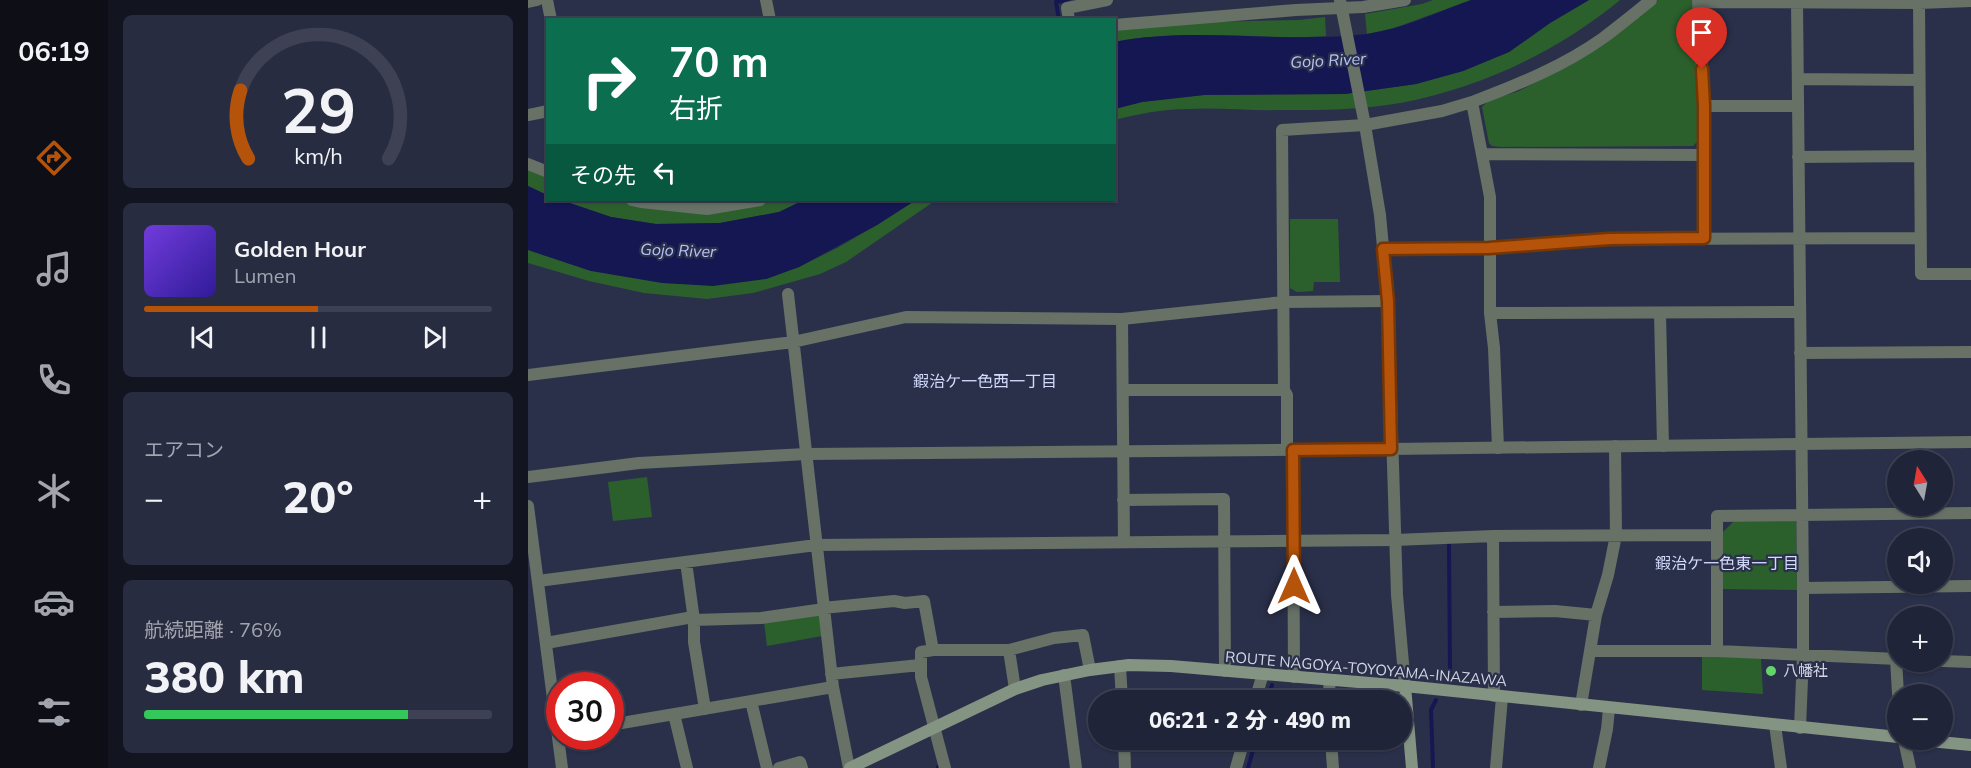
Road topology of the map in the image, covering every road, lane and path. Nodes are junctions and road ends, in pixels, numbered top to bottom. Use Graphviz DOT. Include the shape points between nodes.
graph roads {
  1 [pos="537,0"];
  2 [pos="547,0"];
  3 [pos="766,0"];
  4 [pos="1107,0"];
  5 [pos="1405,0"];
  6 [pos="1651,0"];
  7 [pos="1698,1"];
  8 [pos="1845,1"];
  9 [pos="1971,1"];
  10 [pos="528,2"];
  11 [pos="1797,2"];
  12 [pos="1919,3"];
  13 [pos="1341,8"];
  14 [pos="550,18"];
  15 [pos="770,18"];
  16 [pos="1069,18"];
  17 [pos="1116,25"];
  18 [pos="1798,80"];
  19 [pos="1919,80"];
  20 [pos="1472,102"];
  21 [pos="1704,105"];
  22 [pos="1798,106"];
  23 [pos="546,111"];
  24 [pos="528,115"];
  25 [pos="1365,125"];
  26 [pos="1482,154"];
  27 [pos="1704,155"];
  28 [pos="1920,156"];
  29 [pos="1798,157"];
  30 [pos="528,164"];
  31 [pos="546,171"];
  32 [pos="636,201"];
  33 [pos="754,201"];
  34 [pos="1704,238"];
  35 [pos="1799,238"];
  36 [pos="1920,238"];
  37 [pos="1489,248"];
  38 [pos="1383,249"];
  39 [pos="1971,274"];
  40 [pos="788,294"];
  41 [pos="1388,301"];
  42 [pos="1283,302"];
  43 [pos="1800,312"];
  44 [pos="1490,313"];
  45 [pos="1660,313"];
  46 [pos="1122,319"];
  47 [pos="793,342"];
  48 [pos="1971,352"];
  49 [pos="1800,353"];
  50 [pos="528,375"];
  51 [pos="1123,390"];
  52 [pos="1284,390"];
  53 [pos="1971,442"];
  54 [pos="1801,444"];
  55 [pos="1615,446"];
  56 [pos="1663,446"];
  57 [pos="1498,448"];
  58 [pos="1391,449"];
  59 [pos="1290,450"];
  60 [pos="1123,451"];
  61 [pos="806,454"];
  62 [pos="528,477"];
  63 [pos="1123,500"];
  64 [pos="528,506"];
  65 [pos="1971,513"];
  66 [pos="1802,515"];
  67 [pos="1717,534"];
  68 [pos="1616,535"];
  69 [pos="1493,536"];
  70 [pos="1395,540"];
  71 [pos="1294,541"];
  72 [pos="1124,542"];
  73 [pos="1224,542"];
  74 [pos="816,545"];
  75 [pos="687,562"];
  76 [pos="533,582"];
  77 [pos="1971,586"];
  78 [pos="1803,588"];
  79 [pos="824,608"];
  80 [pos="1493,612"];
  81 [pos="1596,615"];
  82 [pos="694,619"];
  83 [pos="546,643"];
  84 [pos="933,650"];
  85 [pos="1009,650"];
  86 [pos="1590,651"];
  87 [pos="1717,651"];
  88 [pos="1803,655"];
  89 [pos="1887,659"];
  90 [pos="1953,661"];
  91 [pos="1971,662"];
  92 [pos="921,665"];
  93 [pos="1120,666"];
  94 [pos="1090,670"];
  95 [pos="1225,671"];
  96 [pos="550,672"];
  97 [pos="1263,674"];
  98 [pos="1064,675"];
  99 [pos="1294,677"];
  100 [pos="1329,680"];
  101 [pos="832,681"];
  102 [pos="1405,686"];
  103 [pos="1015,689"];
  104 [pos="1121,690"];
  105 [pos="1259,690"];
  106 [pos="1329,690"];
  107 [pos="1498,696"];
  108 [pos="751,701"];
  109 [pos="1581,705"];
  110 [pos="705,709"];
  111 [pos="1609,709"];
  112 [pos="674,714"];
  113 [pos="624,723"];
  114 [pos="1775,725"];
  115 [pos="936,728"];
  116 [pos="1800,728"];
  117 [pos="1887,736"];
  118 [pos="1953,743"];
  119 [pos="1971,744"];
  120 [pos="560,750"];
  121 [pos="1124,750"];
  122 [pos="1241,750"];
  123 [pos="1332,750"];
  124 [pos="1906,750"];
  125 [pos="562,768"];
  126 [pos="687,768"];
  127 [pos="767,768"];
  128 [pos="779,768"];
  129 [pos="802,768"];
  130 [pos="849,768"];
  131 [pos="945,768"];
  132 [pos="1076,768"];
  133 [pos="1125,768"];
  134 [pos="1236,768"];
  135 [pos="1333,768"];
  136 [pos="1412,768"];
  137 [pos="1497,768"];
  138 [pos="1599,768"];
  139 [pos="1781,768"];
  140 [pos="1910,768"];
  1 -- 10 [label="street"];
  2 -- 14 [label="street"];
  3 -- 15 [label="street"];
  4 -- 16 [label="street" via="1067,8"];
  5 -- 13 [label="street"];
  6 -- 20 [label="street" via="1602,39 1560,64"];
  7 -- 11 [label="street"];
  7 -- 21 [label="street"];
  8 -- 11 [label="street"];
  8 -- 12 [label="street"];
  9 -- 12 [label="street"];
  11 -- 18 [label="street"];
  12 -- 19 [label="street"];
  13 -- 17 [label="street"];
  13 -- 25 [label="street"];
  18 -- 19 [label="street"];
  18 -- 22 [label="street"];
  19 -- 28 [label="street"];
  20 -- 25 [label="street"];
  20 -- 26 [label="street"];
  21 -- 22 [label="street"];
  21 -- 27 [label="street"];
  22 -- 29 [label="street"];
  23 -- 24 [label="street"];
  25 -- 38 [label="street"];
  25 -- 42 [label="street" via="1282,130"];
  26 -- 27 [label="street"];
  26 -- 37 [label="street" via="1490,197"];
  27 -- 34 [label="street"];
  28 -- 29 [label="street"];
  28 -- 36 [label="street"];
  29 -- 35 [label="street"];
  30 -- 31 [label="street"];
  32 -- 33 [label="street" via="707,209"];
  34 -- 35 [label="street"];
  34 -- 37 [label="street" via="1609,239"];
  35 -- 36 [label="street"];
  35 -- 43 [label="street"];
  36 -- 39 [label="street" via="1921,274"];
  37 -- 38 [label="street"];
  37 -- 44 [label="street"];
  38 -- 41 [label="street"];
  40 -- 47 [label="street"];
  41 -- 42 [label="street"];
  41 -- 58 [label="street"];
  42 -- 46 [label="street"];
  42 -- 52 [label="street"];
  43 -- 45 [label="street"];
  43 -- 49 [label="street"];
  44 -- 45 [label="street"];
  44 -- 57 [label="street"];
  45 -- 56 [label="street"];
  46 -- 47 [label="street" via="906,317"];
  46 -- 51 [label="street"];
  47 -- 50 [label="street"];
  47 -- 61 [label="street"];
  48 -- 49 [label="street"];
  49 -- 54 [label="street"];
  51 -- 52 [label="street"];
  51 -- 60 [label="street"];
  52 -- 59 [label="street"];
  53 -- 54 [label="street"];
  54 -- 56 [label="street"];
  54 -- 66 [label="street"];
  55 -- 56 [label="street"];
  55 -- 57 [label="street"];
  55 -- 68 [label="street"];
  57 -- 58 [label="street"];
  58 -- 59 [label="street"];
  58 -- 70 [label="street"];
  59 -- 60 [label="street"];
  59 -- 71 [label="street"];
  60 -- 61 [label="street"];
  60 -- 63 [label="street"];
  61 -- 62 [label="street" via="657,461"];
  61 -- 74 [label="street"];
  63 -- 72 [label="street"];
  63 -- 73 [label="street" via="1224,499"];
  64 -- 76 [label="street"];
  65 -- 66 [label="street"];
  66 -- 67 [label="street" via="1717,516"];
  66 -- 78 [label="street"];
  67 -- 68 [label="street"];
  67 -- 87 [label="street"];
  68 -- 69 [label="street"];
  68 -- 81 [label="street"];
  69 -- 70 [label="street"];
  69 -- 80 [label="street"];
  70 -- 71 [label="street"];
  70 -- 102 [label="street"];
  71 -- 73 [label="street"];
  71 -- 99 [label="street"];
  72 -- 73 [label="street"];
  72 -- 74 [label="street"];
  73 -- 95 [label="street"];
  74 -- 75 [label="street"];
  74 -- 79 [label="street"];
  75 -- 76 [label="street"];
  75 -- 82 [label="street"];
  76 -- 83 [label="street"];
  77 -- 78 [label="street"];
  78 -- 88 [label="street"];
  79 -- 82 [label="street" via="761,618"];
  79 -- 84 [label="street" via="924,601"];
  79 -- 101 [label="street"];
  80 -- 81 [label="street"];
  80 -- 107 [label="street"];
  81 -- 86 [label="street"];
  82 -- 83 [label="street"];
  82 -- 110 [label="street"];
  83 -- 96 [label="street"];
  84 -- 85 [label="street"];
  84 -- 92 [label="street" via="921,652"];
  85 -- 94 [label="street" via="1053,638 1083,635"];
  85 -- 103 [label="street"];
  86 -- 87 [label="street"];
  86 -- 109 [label="street"];
  87 -- 88 [label="street"];
  88 -- 89 [label="street"];
  88 -- 116 [label="street"];
  90 -- 91 [label="street"];
  92 -- 101 [label="street"];
  92 -- 115 [label="street"];
  93 -- 94 [label="main road, ROUTE NAGOYA-TOYOYAMA-INAZAWA"];
  93 -- 95 [label="main road, ROUTE NAGOYA-TOYOYAMA-INAZAWA"];
  93 -- 104 [label="street"];
  94 -- 98 [label="main road, ROUTE NAGOYA-TOYOYAMA-INAZAWA"];
  95 -- 97 [label="main road, ROUTE NAGOYA-TOYOYAMA-INAZAWA"];
  97 -- 99 [label="main road, ROUTE NAGOYA-TOYOYAMA-INAZAWA"];
  97 -- 105 [label="street"];
  98 -- 103 [label="main road, ROUTE NAGOYA-TOYOYAMA-INAZAWA"];
  98 -- 132 [label="street"];
  99 -- 100 [label="main road, ROUTE NAGOYA-TOYOYAMA-INAZAWA"];
  100 -- 102 [label="main road, ROUTE NAGOYA-TOYOYAMA-INAZAWA"];
  100 -- 106 [label="street"];
  101 -- 108 [label="street"];
  101 -- 130 [label="street"];
  102 -- 107 [label="main road, ROUTE NAGOYA-TOYOYAMA-INAZAWA"];
  102 -- 136 [label="main road"];
  103 -- 115 [label="main road, ROUTE NAGOYA-TOYOYAMA-INAZAWA"];
  107 -- 109 [label="main road, ROUTE NAGOYA-TOYOYAMA-INAZAWA"];
  107 -- 137 [label="street"];
  108 -- 110 [label="street"];
  108 -- 127 [label="street"];
  109 -- 111 [label="main road, ROUTE NAGOYA-TOYOYAMA-INAZAWA"];
  110 -- 112 [label="street"];
  111 -- 114 [label="main road, ROUTE NAGOYA-TOYOYAMA-INAZAWA"];
  111 -- 138 [label="street"];
  112 -- 113 [label="street"];
  112 -- 126 [label="street"];
  114 -- 116 [label="main road, ROUTE NAGOYA-TOYOYAMA-INAZAWA"];
  114 -- 139 [label="street"];
  115 -- 130 [label="main road, ROUTE NAGOYA-TOYOYAMA-INAZAWA"];
  115 -- 131 [label="street"];
  116 -- 117 [label="main road, ROUTE NAGOYA-TOYOYAMA-INAZAWA"];
  118 -- 119 [label="main road"];
  120 -- 125 [label="street"];
  121 -- 133 [label="street"];
  122 -- 134 [label="street"];
  123 -- 135 [label="street"];
  124 -- 140 [label="street"];
  128 -- 129 [label="street" via="800,762"];
}
